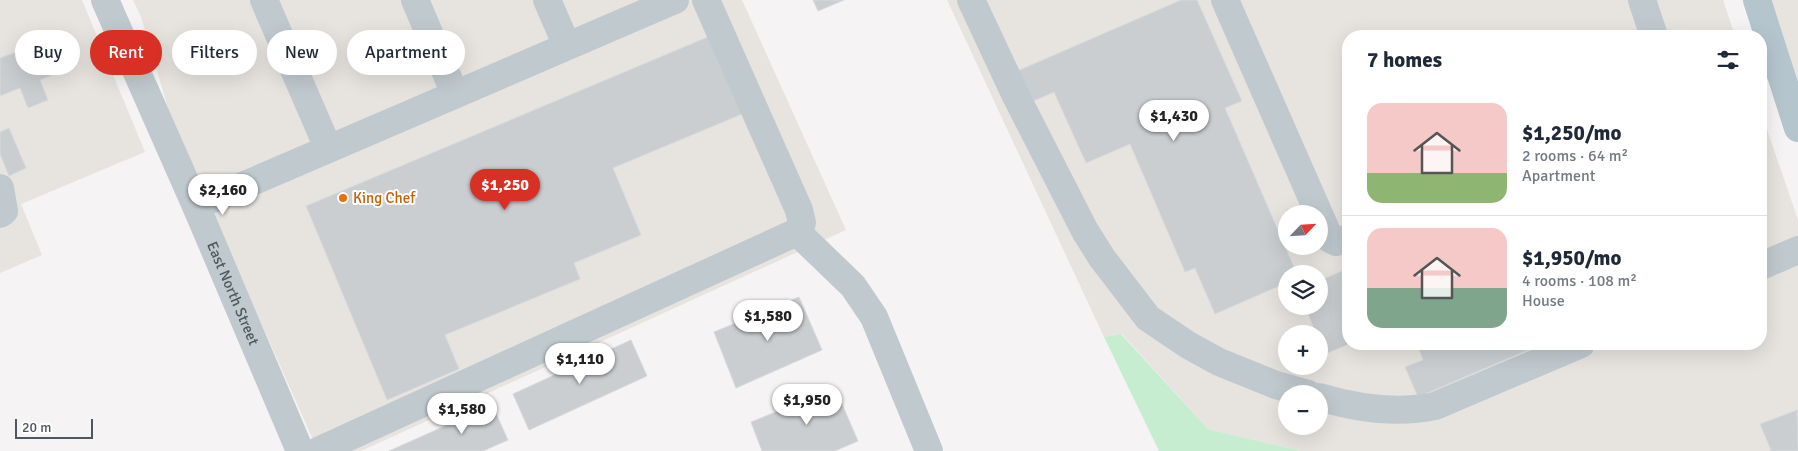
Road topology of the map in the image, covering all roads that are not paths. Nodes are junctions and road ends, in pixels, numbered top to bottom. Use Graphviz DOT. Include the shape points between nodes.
graph roads {
  1 [pos="104,0"];
  2 [pos="264,0"];
  3 [pos="415,0"];
  4 [pos="547,0"];
  5 [pos="674,0"];
  6 [pos="706,0"];
  7 [pos="971,0"];
  8 [pos="1225,0"];
  9 [pos="1642,0"];
  10 [pos="1757,0"];
  11 [pos="1652,30"];
  12 [pos="1767,30"];
  13 [pos="1767,31"];
  14 [pos="567,46"];
  15 [pos="455,94"];
  16 [pos="1798,128"];
  17 [pos="328,148"];
  18 [pos="0,188"];
  19 [pos="196,206"];
  20 [pos="0,214"];
  21 [pos="798,232"];
  22 [pos="1342,240"];
  23 [pos="1798,250"];
  24 [pos="1767,262"];
  25 [pos="1566,350"];
  26 [pos="1278,386"];
  27 [pos="1328,399"];
  28 [pos="300,451"];
  29 [pos="318,451"];
  30 [pos="929,451"];
  1 -- 19 [label="street, East North Street"];
  2 -- 17 [label="street"];
  3 -- 15 [label="street"];
  4 -- 14 [label="street"];
  5 -- 14 [label="street"];
  6 -- 21 [label="street" via="799,210 802,223"];
  7 -- 26 [label="street" via="1085,231 1148,318 1219,362"];
  8 -- 22 [label="street" via="1330,239"];
  9 -- 11 [label="street"];
  10 -- 12 [label="main road"];
  13 -- 16 [label="main road"];
  14 -- 15 [label="street"];
  15 -- 17 [label="street"];
  17 -- 19 [label="street"];
  18 -- 20 [label="street" via="4,211"];
  19 -- 28 [label="street, East North Street"];
  21 -- 29 [label="street"];
  21 -- 30 [label="street" via="852,286 874,317"];
  23 -- 24 [label="street"];
  25 -- 27 [label="street" via="1435,406 1381,409"];
}
